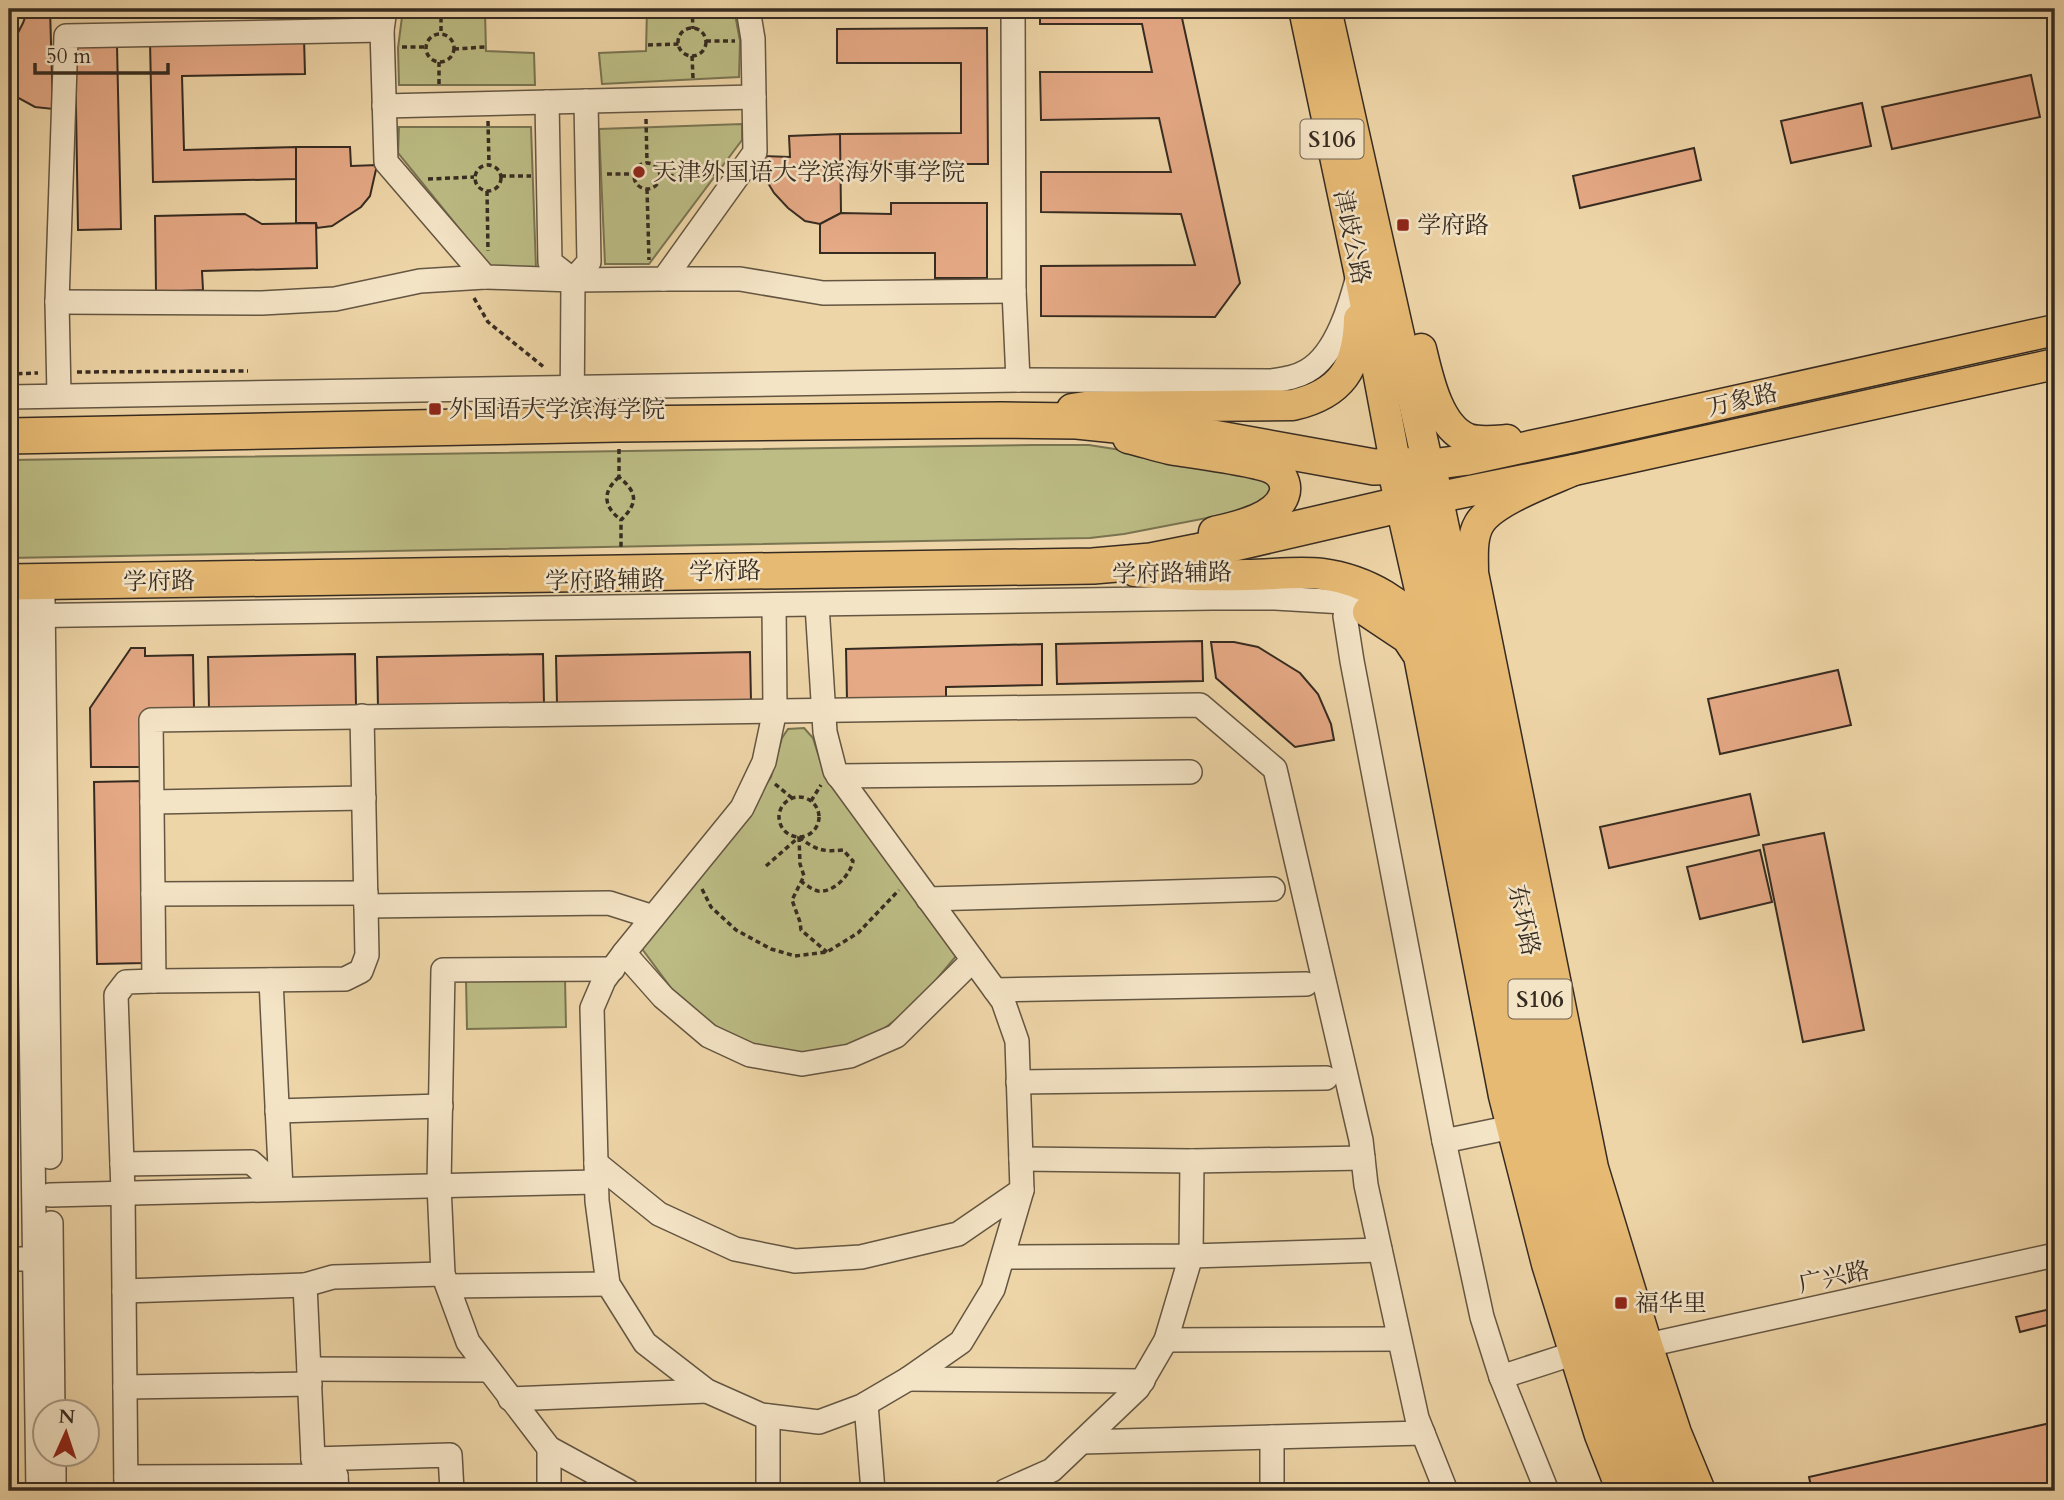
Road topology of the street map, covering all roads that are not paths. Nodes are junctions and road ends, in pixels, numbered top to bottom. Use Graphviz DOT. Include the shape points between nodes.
graph roads {
  1 [pos="748,9"];
  2 [pos="1013,9"];
  3 [pos="1304,9"];
  4 [pos="1326,9"];
  5 [pos="384,20"];
  6 [pos="754,97"];
  7 [pos="586,101"];
  8 [pos="547,102"];
  9 [pos="384,106"];
  10 [pos="1371,267"];
  11 [pos="485,277"];
  12 [pos="657,279"];
  13 [pos="573,280"];
  14 [pos="1014,291"];
  15 [pos="57,302"];
  16 [pos="2055,330"];
  17 [pos="2055,364"];
  18 [pos="1018,380"];
  19 [pos="11,385"];
  20 [pos="572,387"];
  21 [pos="59,396"];
  22 [pos="1002,420"];
  23 [pos="1077,421"];
  24 [pos="572,425"];
  25 [pos="9,436"];
  26 [pos="1573,437"];
  27 [pos="1412,466"];
  28 [pos="1574,470"];
  29 [pos="1419,501"];
  30 [pos="1093,566"];
  31 [pos="25,599"];
  32 [pos="817,604"];
  33 [pos="774,606"];
  34 [pos="1356,614"];
  35 [pos="1434,640"];
  36 [pos="775,710"];
  37 [pos="824,710"];
  38 [pos="362,716"];
  39 [pos="1190,772"];
  40 [pos="838,775"];
  41 [pos="364,799"];
  42 [pos="152,802"];
  43 [pos="1273,889"];
  44 [pos="153,894"];
  45 [pos="928,899"];
  46 [pos="366,900"];
  47 [pos="653,917"];
  48 [pos="973,960"];
  49 [pos="618,961"];
  50 [pos="271,980"];
  51 [pos="154,981"];
  52 [pos="1306,984"];
  53 [pos="995,990"];
  54 [pos="1326,1079"];
  55 [pos="1018,1082"];
  56 [pos="440,1106"];
  57 [pos="277,1111"];
  58 [pos="1512,1127"];
  59 [pos="1444,1141"];
  60 [pos="1363,1158"];
  61 [pos="1021,1159"];
  62 [pos="1192,1161"];
  63 [pos="122,1164"];
  64 [pos="596,1172"];
  65 [pos="439,1185"];
  66 [pos="281,1189"];
  67 [pos="1021,1190"];
  68 [pos="123,1192"];
  69 [pos="50,1195"];
  70 [pos="1380,1250"];
  71 [pos="2055,1255"];
  72 [pos="1191,1256"];
  73 [pos="1003,1257"];
  74 [pos="9,1259"];
  75 [pos="44,1259"];
  76 [pos="446,1280"];
  77 [pos="608,1284"];
  78 [pos="304,1285"];
  79 [pos="124,1292"];
  80 [pos="1399,1339"];
  81 [pos="1166,1340"];
  82 [pos="1611,1350"];
  83 [pos="489,1370"];
  84 [pos="309,1377"];
  85 [pos="1501,1377"];
  86 [pos="908,1379"];
  87 [pos="1143,1381"];
  88 [pos="125,1387"];
  89 [pos="707,1391"];
  90 [pos="52,1398"];
  91 [pos="510,1399"];
  92 [pos="866,1404"];
  93 [pos="768,1416"];
  94 [pos="1423,1433"];
  95 [pos="1272,1437"];
  96 [pos="1082,1442"];
  97 [pos="549,1447"];
  98 [pos="313,1458"];
  99 [pos="54,1468"];
  100 [pos="126,1484"];
  101 [pos="337,1484"];
  102 [pos="38,1491"];
  103 [pos="54,1491"];
  104 [pos="452,1491"];
  105 [pos="549,1491"];
  106 [pos="628,1491"];
  107 [pos="768,1491"];
  108 [pos="873,1491"];
  109 [pos="1005,1491"];
  110 [pos="1272,1491"];
  111 [pos="1446,1491"];
  112 [pos="1547,1491"];
  113 [pos="1622,1491"];
  114 [pos="1649,1491"];
  115 [pos="1674,1491"];
  116 [pos="1700,1491"];
  1 -- 6 [label="street"];
  2 -- 14 [label="street"];
  3 -- 10 [label="main road, 津歧公路 / S106"];
  4 -- 10 [label="main road, 津歧公路 / S106"];
  5 -- 9 [label="street"];
  5 -- 15 [label="street" via="66,36"];
  6 -- 7 [label="street"];
  6 -- 12 [label="street" via="755,152"];
  7 -- 8 [label="street"];
  7 -- 13 [label="street" via="589,262"];
  8 -- 9 [label="street"];
  8 -- 13 [label="street" via="550,262"];
  9 -- 11 [label="street" via="386,162"];
  10 -- 18 [label="street" via="1330,348 1309,370 1291,379"];
  10 -- 22 [label="main road" via="1353,361 1343,379 1316,399 1293,405 1085,407"];
  10 -- 26 [label="main road" via="1410,316 1437,404 1453,428 1468,439 1483,441"];
  10 -- 27 [label="main road, 津歧公路 / S106"];
  11 -- 13 [label="street"];
  11 -- 15 [label="street" via="420,281 335,299"];
  12 -- 13 [label="street"];
  12 -- 14 [label="street" via="740,279 823,293"];
  13 -- 20 [label="street"];
  14 -- 18 [label="street"];
  15 -- 21 [label="street"];
  16 -- 26 [label="main road, 万象路"];
  17 -- 28 [label="main road, 万象路"];
  18 -- 20 [label="street"];
  19 -- 21 [label="street"];
  20 -- 21 [label="street"];
  20 -- 24 [label="street"];
  22 -- 23 [label="highway"];
  22 -- 24 [label="highway"];
  23 -- 27 [label="highway" via="1151,428 1354,464"];
  23 -- 30 [label="main road" via="1169,449 1271,468 1284,480 1285,489 1279,505 1242,525"];
  24 -- 25 [label="highway"];
  26 -- 27 [label="main road, 万象路"];
  27 -- 29 [label="highway, 东环路 / S106"];
  28 -- 29 [label="main road, 万象路"];
  28 -- 82 [label="main road" via="1486,515 1475,537 1473,573 1593,1168"];
  29 -- 30 [label="highway, 学府路" via="1151,561"];
  29 -- 35 [label="highway, 东环路 / S106"];
  29 -- 82 [label="highway, 东环路 / S106" via="1534,967"];
  30 -- 31 [label="highway, 学府路" via="327,579"];
  30 -- 35 [label="main road" via="1192,576 1303,573 1342,578 1394,601"];
  31 -- 33 [label="street, 学府路辅路" via="254,610"];
  31 -- 69 [label="street"];
  31 -- 75 [label="street"];
  32 -- 33 [label="street, 学府路辅路"];
  32 -- 34 [label="street, 学府路辅路" via="1275,598 1344,602"];
  32 -- 37 [label="street"];
  33 -- 36 [label="street"];
  34 -- 58 [label="main road" via="1382,620 1407,638 1419,656"];
  34 -- 59 [label="street" via="1352,661"];
  35 -- 82 [label="highway, 东环路 / S106" via="1560,1226"];
  36 -- 37 [label="street"];
  36 -- 38 [label="street"];
  36 -- 47 [label="street" via="764,762 742,808"];
  37 -- 40 [label="street" via="825,732"];
  37 -- 60 [label="street" via="1200,705 1275,769"];
  38 -- 41 [label="street"];
  38 -- 42 [label="street" via="151,720"];
  39 -- 40 [label="street"];
  40 -- 45 [label="street"];
  41 -- 42 [label="street"];
  41 -- 46 [label="street"];
  42 -- 44 [label="street"];
  43 -- 45 [label="street"];
  44 -- 46 [label="street"];
  44 -- 51 [label="street"];
  45 -- 48 [label="street"];
  46 -- 47 [label="street" via="609,903"];
  46 -- 50 [label="street" via="367,955 361,971 345,979"];
  47 -- 49 [label="street"];
  48 -- 49 [label="street" via="896,1035 850,1056 802,1064 750,1055 709,1036"];
  48 -- 53 [label="street"];
  49 -- 56 [label="street" via="443,970"];
  49 -- 64 [label="street" via="592,1007"];
  50 -- 51 [label="street"];
  50 -- 57 [label="street"];
  51 -- 63 [label="street" via="126,982 116,995"];
  52 -- 53 [label="street"];
  53 -- 55 [label="street" via="1017,1041"];
  54 -- 55 [label="street"];
  55 -- 61 [label="street"];
  56 -- 57 [label="street"];
  56 -- 65 [label="street"];
  57 -- 66 [label="street"];
  58 -- 59 [label="street"];
  58 -- 82 [label="main road" via="1547,1264"];
  59 -- 85 [label="street" via="1482,1317"];
  60 -- 62 [label="street"];
  60 -- 70 [label="street"];
  61 -- 62 [label="street"];
  61 -- 67 [label="street"];
  62 -- 72 [label="street"];
  63 -- 66 [label="street" via="251,1162"];
  63 -- 68 [label="street"];
  64 -- 65 [label="street"];
  64 -- 67 [label="street" via="659,1214 734,1249 795,1261 861,1257 958,1234"];
  64 -- 77 [label="street"];
  65 -- 66 [label="street"];
  65 -- 76 [label="street"];
  66 -- 68 [label="street"];
  67 -- 73 [label="street"];
  68 -- 69 [label="street"];
  68 -- 79 [label="street"];
  69 -- 75 [label="street"];
  70 -- 72 [label="street"];
  70 -- 80 [label="street"];
  71 -- 82 [label="street, 广兴路"];
  72 -- 73 [label="street"];
  72 -- 81 [label="street"];
  73 -- 86 [label="street" via="993,1289 961,1342"];
  74 -- 75 [label="street"];
  75 -- 90 [label="street"];
  75 -- 102 [label="street"];
  76 -- 77 [label="street"];
  76 -- 78 [label="street" via="333,1277"];
  76 -- 83 [label="street" via="468,1342"];
  77 -- 89 [label="street" via="645,1343"];
  78 -- 79 [label="street"];
  78 -- 84 [label="street"];
  79 -- 88 [label="street"];
  80 -- 81 [label="street"];
  80 -- 94 [label="street"];
  81 -- 87 [label="street"];
  82 -- 85 [label="street, 广兴路"];
  82 -- 113 [label="main road" via="1601,1435"];
  82 -- 114 [label="highway, 东环路 / S106" via="1608,1390"];
  82 -- 115 [label="highway, 东环路 / S106" via="1643,1409"];
  82 -- 116 [label="main road" via="1676,1433"];
  83 -- 84 [label="street"];
  83 -- 91 [label="street"];
  84 -- 88 [label="street"];
  84 -- 98 [label="street"];
  85 -- 112 [label="street"];
  86 -- 87 [label="street"];
  86 -- 92 [label="street"];
  87 -- 96 [label="street"];
  88 -- 100 [label="street"];
  89 -- 91 [label="street"];
  89 -- 93 [label="street"];
  91 -- 97 [label="street"];
  92 -- 93 [label="street" via="819,1422"];
  92 -- 108 [label="street"];
  93 -- 107 [label="street"];
  94 -- 95 [label="street"];
  94 -- 111 [label="street"];
  95 -- 96 [label="street"];
  95 -- 110 [label="street"];
  96 -- 109 [label="street" via="1052,1470"];
  97 -- 105 [label="street"];
  97 -- 106 [label="street"];
  98 -- 101 [label="street"];
  98 -- 104 [label="street" via="450,1455"];
  99 -- 103 [label="street"];
  100 -- 101 [label="street"];
}
